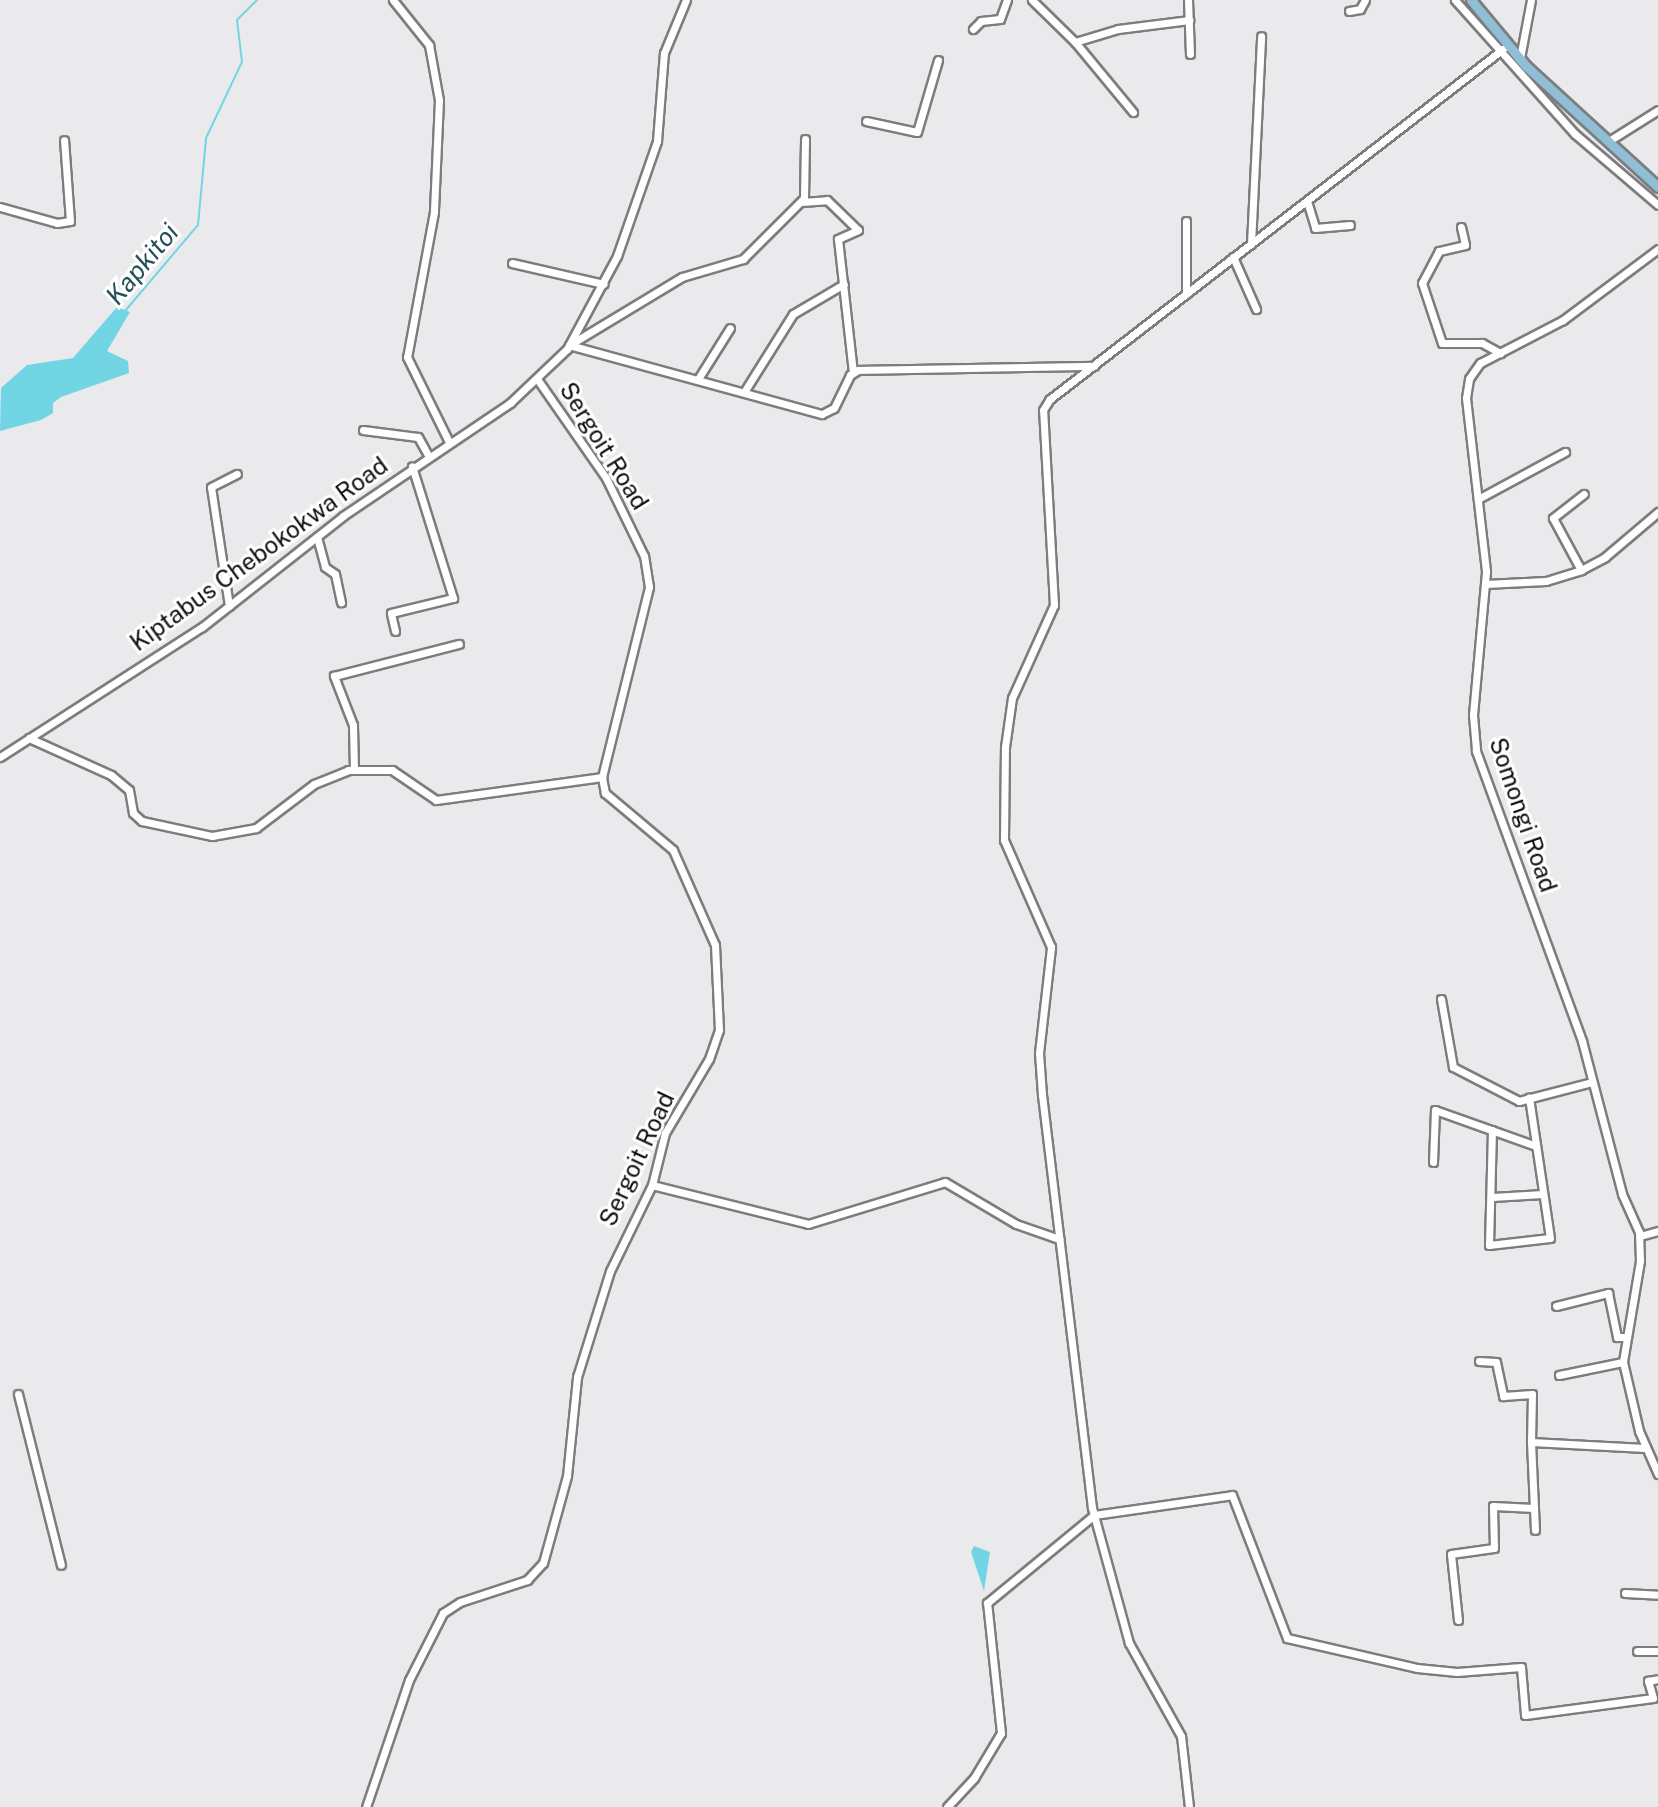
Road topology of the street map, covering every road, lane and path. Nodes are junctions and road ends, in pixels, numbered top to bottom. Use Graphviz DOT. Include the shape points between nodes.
graph roads {
  1 [pos="393,0"];
  2 [pos="686,0"];
  3 [pos="1007,0"];
  4 [pos="1032,0"];
  5 [pos="1188,0"];
  6 [pos="1365,0"];
  7 [pos="1455,0"];
  8 [pos="1471,0"];
  9 [pos="1531,0"];
  10 [pos="1349,11"];
  11 [pos="1189,20"];
  12 [pos="973,29"];
  13 [pos="1261,36"];
  14 [pos="1075,42"];
  15 [pos="1508,45"];
  16 [pos="1497,52"];
  17 [pos="1190,54"];
  18 [pos="938,60"];
  19 [pos="1520,60"];
  20 [pos="1658,110"];
  21 [pos="1133,112"];
  22 [pos="866,121"];
  23 [pos="805,139"];
  24 [pos="1612,139"];
  25 [pos="64,140"];
  26 [pos="1658,187"];
  27 [pos="1307,201"];
  28 [pos="801,202"];
  29 [pos="1658,205"];
  30 [pos="0,207"];
  31 [pos="1186,221"];
  32 [pos="1350,225"];
  33 [pos="1461,227"];
  34 [pos="1251,244"];
  35 [pos="1658,249"];
  36 [pos="1233,257"];
  37 [pos="512,263"];
  38 [pos="604,284"];
  39 [pos="844,284"];
  40 [pos="1186,294"];
  41 [pos="1256,309"];
  42 [pos="730,328"];
  43 [pos="569,345"];
  44 [pos="1500,353"];
  45 [pos="1094,366"];
  46 [pos="853,372"];
  47 [pos="698,379"];
  48 [pos="538,380"];
  49 [pos="744,392"];
  50 [pos="363,430"];
  51 [pos="449,442"];
  52 [pos="1565,452"];
  53 [pos="428,455"];
  54 [pos="412,466"];
  55 [pos="237,474"];
  56 [pos="1584,494"];
  57 [pos="1478,499"];
  58 [pos="1658,512"];
  59 [pos="317,537"];
  60 [pos="1581,570"];
  61 [pos="1485,584"];
  62 [pos="341,602"];
  63 [pos="229,606"];
  64 [pos="395,631"];
  65 [pos="459,644"];
  66 [pos="29,738"];
  67 [pos="0,757"];
  68 [pos="354,770"];
  69 [pos="602,777"];
  70 [pos="1441,999"];
  71 [pos="1592,1082"];
  72 [pos="1529,1098"];
  73 [pos="1492,1130"];
  74 [pos="1536,1146"];
  75 [pos="1433,1162"];
  76 [pos="652,1185"];
  77 [pos="1543,1194"];
  78 [pos="1492,1197"];
  79 [pos="1658,1231"];
  80 [pos="1640,1236"];
  81 [pos="1059,1239"];
  82 [pos="1556,1306"];
  83 [pos="1626,1337"];
  84 [pos="1479,1361"];
  85 [pos="1623,1362"];
  86 [pos="1559,1375"];
  87 [pos="18,1394"];
  88 [pos="1531,1442"];
  89 [pos="1645,1448"];
  90 [pos="1654,1456"];
  91 [pos="1658,1474"];
  92 [pos="1534,1508"];
  93 [pos="1094,1515"];
  94 [pos="1535,1530"];
  95 [pos="61,1565"];
  96 [pos="1625,1593"];
  97 [pos="1658,1595"];
  98 [pos="1458,1620"];
  99 [pos="1637,1651"];
  100 [pos="1658,1651"];
  101 [pos="1658,1679"];
  102 [pos="366,1807"];
  103 [pos="947,1807"];
  104 [pos="1189,1807"];
  1 -- 51 [label="street" via="429,45 439,100 434,212 407,357"];
  2 -- 38 [label="street" via="664,53 657,141"];
  3 -- 12 [label="street" via="1000,19 981,21"];
  4 -- 14 [label="street"];
  5 -- 11 [label="street"];
  6 -- 10 [label="street" via="1360,9"];
  7 -- 16 [label="street"];
  8 -- 15 [label="main road"];
  9 -- 19 [label="street"];
  11 -- 14 [label="street" via="1118,29"];
  11 -- 17 [label="street"];
  13 -- 34 [label="street"];
  14 -- 21 [label="street"];
  15 -- 16 [label="street"];
  15 -- 19 [label="main road"];
  16 -- 27 [label="street" via="1460,87"];
  16 -- 29 [label="street" via="1575,134"];
  18 -- 22 [label="street" via="917,132"];
  19 -- 26 [label="main road"];
  20 -- 24 [label="street"];
  23 -- 28 [label="street" via="807,192"];
  25 -- 30 [label="street" via="72,219 57,223"];
  27 -- 32 [label="street" via="1315,228"];
  27 -- 34 [label="street"];
  28 -- 39 [label="street" via="827,200 856,224 858,230 838,239"];
  28 -- 43 [label="street" via="743,259 682,277"];
  31 -- 40 [label="street"];
  33 -- 44 [label="street" via="1465,245 1439,251 1422,283 1442,343 1482,343"];
  34 -- 36 [label="street"];
  35 -- 44 [label="street, Somongi Road" via="1563,320"];
  36 -- 40 [label="street"];
  36 -- 41 [label="street"];
  37 -- 38 [label="street"];
  38 -- 43 [label="street"];
  39 -- 46 [label="street"];
  39 -- 49 [label="street" via="793,314"];
  40 -- 45 [label="street"];
  42 -- 47 [label="street"];
  43 -- 47 [label="street"];
  43 -- 48 [label="street, Kiptabus Chebokokwa Road"];
  44 -- 57 [label="street, Somongi Road" via="1480,363 1467,390"];
  45 -- 46 [label="street"];
  45 -- 81 [label="street" via="1043,410 1054,605 1012,698 1003,790 1006,848 1051,947 1039,1053"];
  46 -- 49 [label="street" via="828,414"];
  47 -- 49 [label="street"];
  48 -- 51 [label="street, Kiptabus Chebokokwa Road"];
  48 -- 69 [label="street, Sergoit Road" via="606,478 649,575"];
  50 -- 53 [label="street" via="418,437"];
  51 -- 53 [label="street, Kiptabus Chebokokwa Road"];
  52 -- 57 [label="street"];
  53 -- 54 [label="street, Kiptabus Chebokokwa Road"];
  54 -- 59 [label="street, Kiptabus Chebokokwa Road"];
  54 -- 64 [label="street" via="453,598 391,613"];
  55 -- 63 [label="street" via="211,487"];
  56 -- 60 [label="street" via="1553,518"];
  57 -- 61 [label="street, Somongi Road"];
  58 -- 60 [label="street" via="1605,557"];
  59 -- 62 [label="street" via="325,567 335,574"];
  59 -- 63 [label="street, Kiptabus Chebokokwa Road"];
  60 -- 61 [label="street" via="1546,581"];
  61 -- 71 [label="street, Somongi Road" via="1473,715 1476,751 1557,968"];
  63 -- 66 [label="street, Kiptabus Chebokokwa Road"];
  65 -- 68 [label="street" via="334,676 353,725"];
  66 -- 67 [label="street, Kiptabus Chebokokwa Road"];
  66 -- 68 [label="street" via="111,775 129,790 133,813 142,821 212,836 256,828 314,784"];
  68 -- 69 [label="street" via="392,770 436,800"];
  69 -- 76 [label="street, Sergoit Road" via="610,801 673,850 712,931 718,962 719,1030 709,1059 665,1133"];
  70 -- 72 [label="street" via="1453,1067 1519,1101"];
  71 -- 72 [label="street"];
  71 -- 80 [label="street, Somongi Road" via="1622,1194"];
  72 -- 74 [label="street"];
  73 -- 74 [label="street"];
  73 -- 75 [label="street" via="1435,1110"];
  73 -- 78 [label="street"];
  74 -- 77 [label="street"];
  76 -- 81 [label="street" via="808,1224 945,1182 1016,1224"];
  76 -- 102 [label="street, Sergoit Road" via="621,1239 583,1355 567,1476 543,1563 527,1580 460,1602 443,1613 409,1680"];
  77 -- 78 [label="street"];
  77 -- 78 [label="street" via="1550,1238 1489,1245"];
  79 -- 80 [label="street"];
  80 -- 83 [label="street"];
  81 -- 93 [label="street"];
  82 -- 83 [label="street" via="1608,1293 1617,1337"];
  83 -- 85 [label="street"];
  84 -- 88 [label="street" via="1496,1362 1503,1396 1532,1394"];
  85 -- 86 [label="street"];
  85 -- 89 [label="street"];
  87 -- 95 [label="street"];
  88 -- 89 [label="street"];
  88 -- 92 [label="street"];
  89 -- 90 [label="street"];
  90 -- 91 [label="street"];
  92 -- 94 [label="street"];
  92 -- 98 [label="street" via="1493,1506 1494,1548 1451,1554"];
  93 -- 101 [label="street" via="1232,1495 1287,1638 1417,1668 1457,1672 1521,1667 1525,1715 1653,1698 1648,1681"];
  93 -- 103 [label="street" via="987,1603 1001,1733 974,1778"];
  93 -- 104 [label="street" via="1129,1643 1181,1736"];
  96 -- 97 [label="street"];
  99 -- 100 [label="street"];
}
